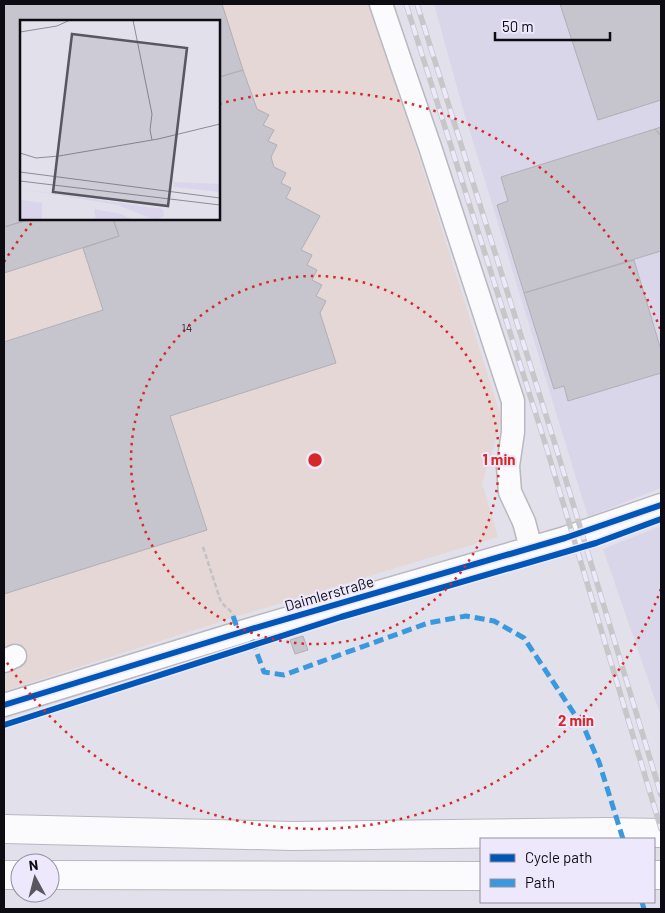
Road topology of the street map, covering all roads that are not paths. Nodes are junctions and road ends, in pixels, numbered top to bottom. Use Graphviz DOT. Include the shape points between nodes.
graph roads {
  1 [pos="381,4"];
  2 [pos="661,505"];
  3 [pos="532,548"];
  4 [pos="5,701"];
  5 [pos="4,829"];
  6 [pos="661,833"];
  7 [pos="60,875"];
  8 [pos="480,876"];
  1 -- 3 [label="street" via="513,401 508,466 510,492"];
  2 -- 3 [label="street, Daimlerstraße"];
  3 -- 4 [label="street, Daimlerstraße"];
  5 -- 6 [label="highway" via="292,836"];
  7 -- 8 [label="highway"];
}
